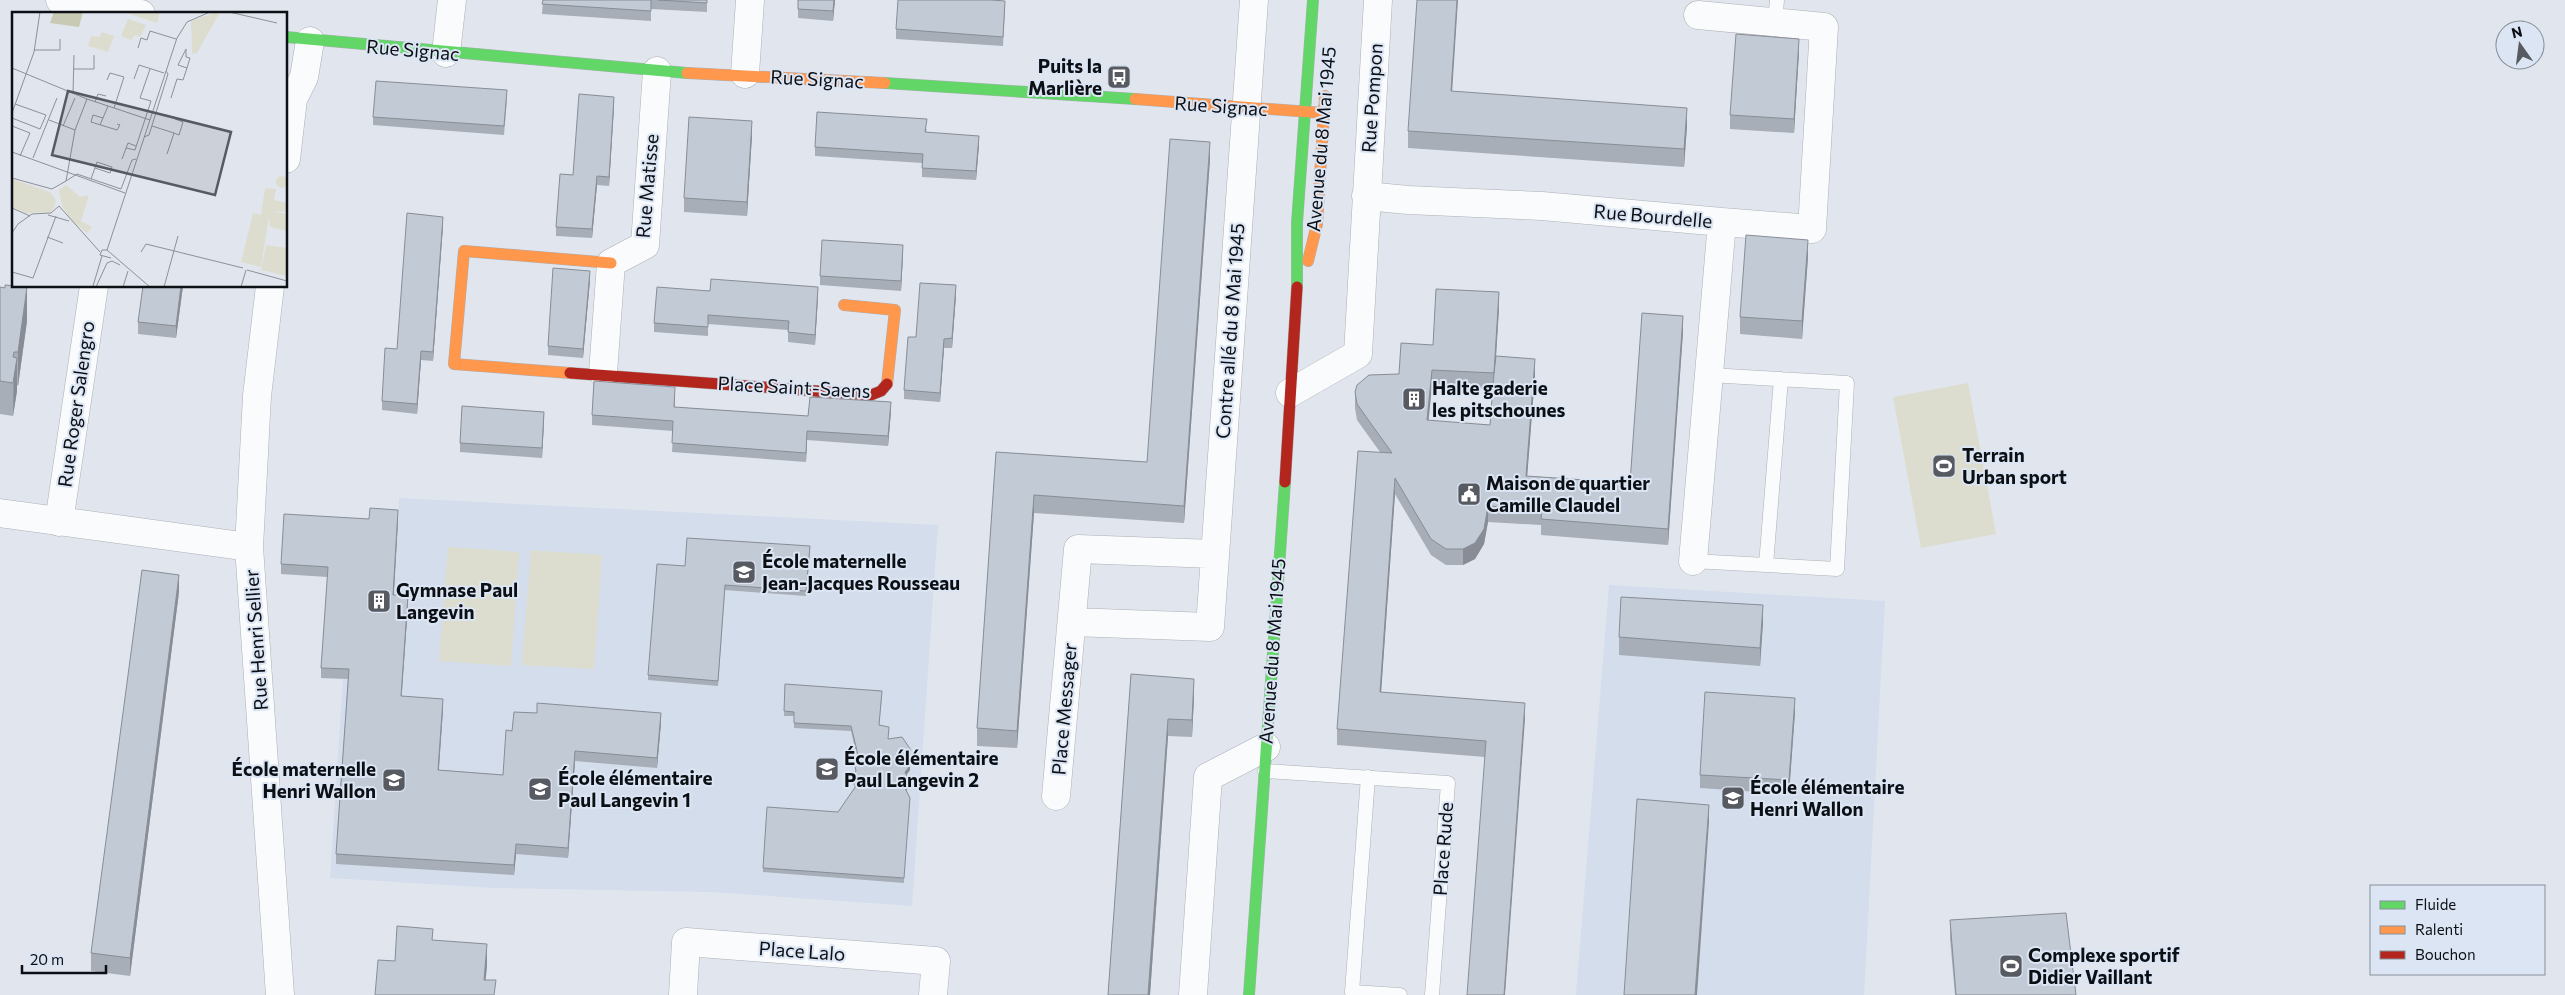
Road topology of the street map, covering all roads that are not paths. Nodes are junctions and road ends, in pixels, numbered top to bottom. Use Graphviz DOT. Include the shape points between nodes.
graph roads {
  1 [pos="452,0"];
  2 [pos="750,0"];
  3 [pos="1254,0"];
  4 [pos="1313,0"];
  5 [pos="1378,0"];
  6 [pos="75,1"];
  7 [pos="1699,7"];
  8 [pos="1776,11"];
  9 [pos="132,12"];
  10 [pos="298,39"];
  11 [pos="446,52"];
  12 [pos="656,71"];
  13 [pos="745,74"];
  14 [pos="1326,87"];
  15 [pos="1246,108"];
  16 [pos="1305,112"];
  17 [pos="1324,113"];
  18 [pos="288,142"];
  19 [pos="1366,196"];
  20 [pos="1722,222"];
  21 [pos="611,263"];
  22 [pos="94,288"];
  23 [pos="270,288"];
  24 [pos="844,305"];
  25 [pos="1297,306"];
  26 [pos="603,373"];
  27 [pos="1709,375"];
  28 [pos="1780,380"];
  29 [pos="1290,393"];
  30 [pos="0,513"];
  31 [pos="59,522"];
  32 [pos="250,547"];
  33 [pos="1214,554"];
  34 [pos="1693,561"];
  35 [pos="1766,565"];
  36 [pos="1072,622"];
  37 [pos="1265,759"];
  38 [pos="1368,777"];
  39 [pos="1056,796"];
  40 [pos="280,995"];
  41 [pos="683,995"];
  42 [pos="933,995"];
  43 [pos="1193,995"];
  44 [pos="1249,995"];
  45 [pos="1400,995"];
  46 [pos="1432,995"];
  1 -- 11 [label="street"];
  2 -- 13 [label="street"];
  3 -- 15 [label="street, Contre allé du 8 Mai 1945"];
  4 -- 16 [label="street, Avenue du 8 Mai 1945"];
  5 -- 19 [label="street, Rue Pompon"];
  6 -- 9 [label="street"];
  7 -- 8 [label="street"];
  8 -- 20 [label="street" via="1824,27 1812,230"];
  10 -- 11 [label="street, Rue Signac"];
  10 -- 18 [label="street" via="304,77 293,99"];
  11 -- 12 [label="street, Rue Signac"];
  12 -- 13 [label="street, Rue Signac"];
  12 -- 21 [label="street, Rue Matisse" via="645,245"];
  13 -- 15 [label="street, Rue Signac"];
  14 -- 17 [label="street, Avenue du 8 Mai 1945"];
  15 -- 16 [label="street, Rue Signac"];
  15 -- 33 [label="street, Contre allé du 8 Mai 1945"];
  16 -- 17 [label="street, Rue Signac"];
  16 -- 25 [label="street, Avenue du 8 Mai 1945" via="1297,223"];
  17 -- 25 [label="street, Avenue du 8 Mai 1945" via="1317,224"];
  19 -- 20 [label="street, Rue Bourdelle" via="1542,206"];
  19 -- 29 [label="street, Rue Pompon" via="1358,354"];
  20 -- 27 [label="street, Rue Bourdelle"];
  21 -- 26 [label="street"];
  21 -- 26 [label="street" via="464,251 454,364"];
  22 -- 31 [label="street, Rue Roger Salengro"];
  23 -- 32 [label="street, Rue Henri Sellier" via="257,396"];
  24 -- 26 [label="street, Place Saint-Saens" via="895,310 888,384 871,395"];
  25 -- 29 [label="street, Avenue du 8 Mai 1945"];
  27 -- 28 [label="lane"];
  27 -- 34 [label="street, Rue Bourdelle"];
  28 -- 35 [label="lane"];
  28 -- 35 [label="lane" via="1847,383 1837,569"];
  29 -- 37 [label="street, Avenue du 8 Mai 1945"];
  30 -- 31 [label="street"];
  31 -- 32 [label="street"];
  32 -- 40 [label="street, Rue Henri Sellier"];
  33 -- 36 [label="street, Place Messager" via="1078,549"];
  33 -- 36 [label="street, Place Messager" via="1210,627"];
  34 -- 35 [label="lane"];
  36 -- 39 [label="street, Place Messager"];
  37 -- 38 [label="lane, Place Rude"];
  37 -- 43 [label="street" via="1208,777"];
  37 -- 44 [label="street, Avenue du 8 Mai 1945"];
  38 -- 45 [label="lane" via="1352,992"];
  38 -- 46 [label="lane, Place Rude" via="1448,783"];
  41 -- 42 [label="street, Place Lalo" via="686,942 936,961"];
}
